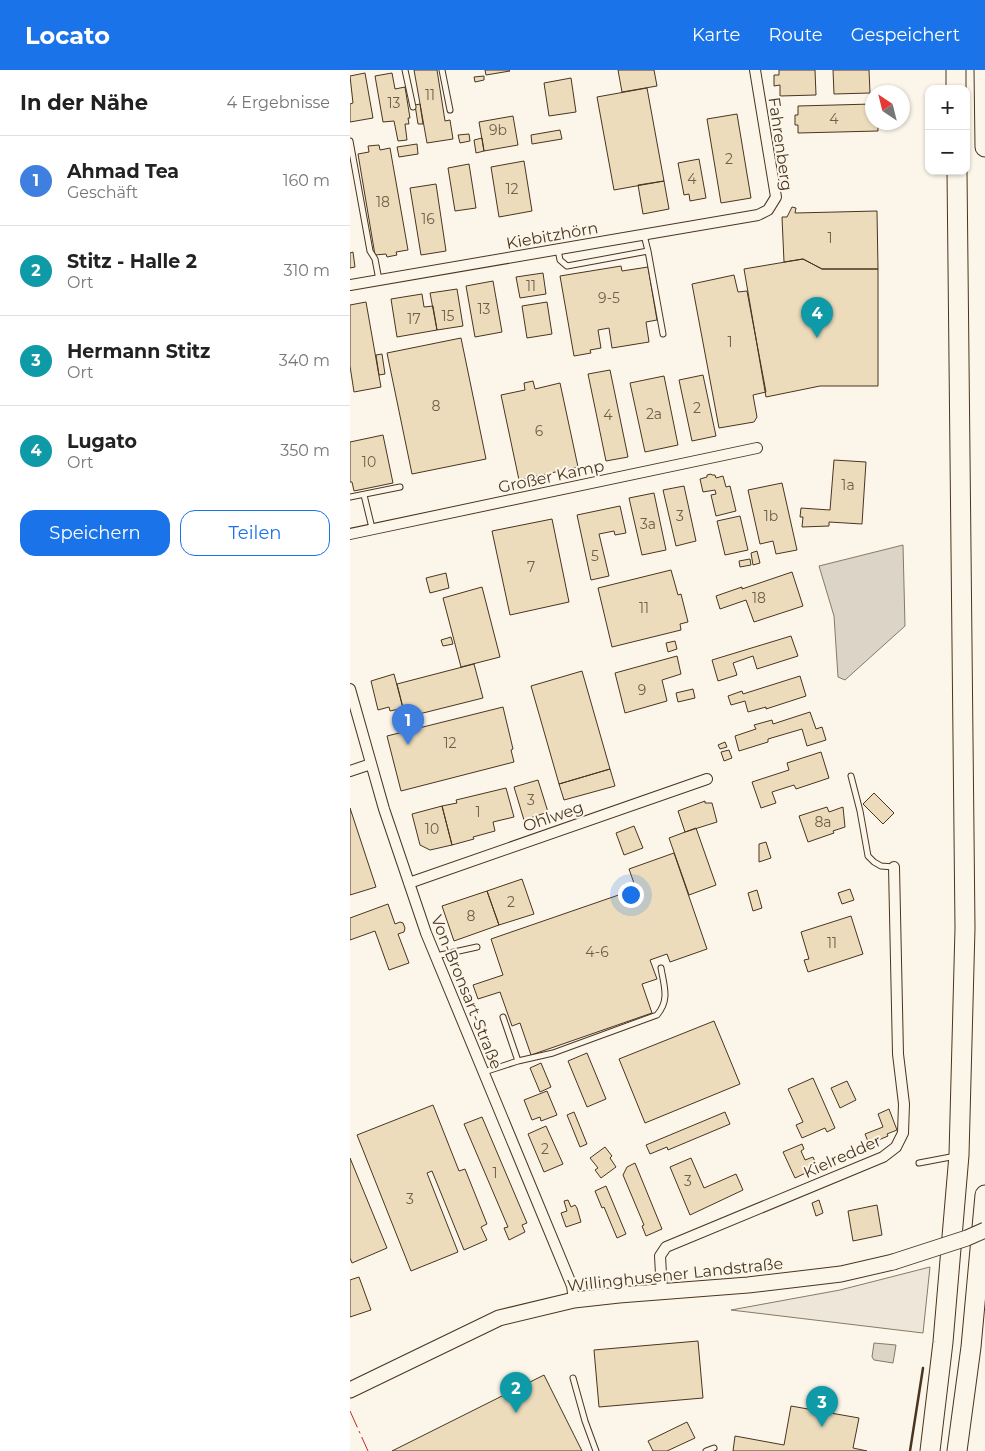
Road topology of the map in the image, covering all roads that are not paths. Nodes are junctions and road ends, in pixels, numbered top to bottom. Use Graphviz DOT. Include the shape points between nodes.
graph roads {
  1 [pos="404,70"];
  2 [pos="442,70"];
  3 [pos="756,70"];
  4 [pos="956,70"];
  5 [pos="984,70"];
  6 [pos="956,85"];
  7 [pos="413,107"];
  8 [pos="450,110"];
  9 [pos="350,141"];
  10 [pos="985,147"];
  11 [pos="957,175"];
  12 [pos="758,214"];
  13 [pos="644,234"];
  14 [pos="558,249"];
  15 [pos="648,252"];
  16 [pos="379,280"];
  17 [pos="350,285"];
  18 [pos="663,334"];
  19 [pos="757,448"];
  20 [pos="400,487"];
  21 [pos="364,494"];
  22 [pos="350,497"];
  23 [pos="372,528"];
  24 [pos="350,534"];
  25 [pos="350,690"];
  26 [pos="371,764"];
  27 [pos="350,772"];
  28 [pos="851,776"];
  29 [pos="707,779"];
  30 [pos="894,867"];
  31 [pos="409,883"];
  32 [pos="477,947"];
  33 [pos="436,956"];
  34 [pos="661,968"];
  35 [pos="503,1017"];
  36 [pos="518,1061"];
  37 [pos="484,1072"];
  38 [pos="959,1155"];
  39 [pos="919,1163"];
  40 [pos="985,1195"];
  41 [pos="985,1230"];
  42 [pos="662,1292"];
  43 [pos="574,1300"];
  44 [pos="573,1378"];
  45 [pos="350,1390"];
  46 [pos="596,1451"];
  47 [pos="706,1451"];
  48 [pos="713,1451"];
  49 [pos="930,1451"];
  50 [pos="957,1451"];
  1 -- 7 [label="lane"];
  2 -- 8 [label="lane"];
  3 -- 12 [label="street, Fahrenberg" via="776,197 768,210"];
  4 -- 6 [label="highway"];
  5 -- 10 [label="highway"];
  9 -- 16 [label="lane" via="370,252 375,259"];
  11 -- 38 [label="highway" via="965,928"];
  12 -- 13 [label="street, Kiebitzhörn"];
  13 -- 14 [label="street, Kiebitzhörn"];
  13 -- 15 [label="lane"];
  14 -- 15 [label="lane" via="560,260 567,266"];
  14 -- 16 [label="street, Kiebitzhörn"];
  15 -- 18 [label="lane"];
  16 -- 17 [label="street, Kiebitzhörn"];
  19 -- 23 [label="street, Großer Kamp"];
  20 -- 21 [label="lane"];
  21 -- 22 [label="lane"];
  21 -- 23 [label="lane"];
  23 -- 24 [label="street, Großer Kamp"];
  25 -- 26 [label="street, Von-Bronsart-Straße"];
  26 -- 27 [label="street"];
  26 -- 31 [label="street, Von-Bronsart-Straße"];
  28 -- 30 [label="lane" via="868,856 881,866"];
  29 -- 31 [label="street, Ohlweg"];
  30 -- 42 [label="street, Kielredder" via="898,1054 904,1104 903,1133 896,1147 883,1157 666,1247 660,1256"];
  31 -- 33 [label="street, Von-Bronsart-Straße"];
  32 -- 33 [label="lane"];
  33 -- 37 [label="street, Von-Bronsart-Straße"];
  34 -- 36 [label="lane" via="666,991 664,1007 657,1015 553,1053"];
  35 -- 36 [label="lane"];
  36 -- 37 [label="lane"];
  37 -- 43 [label="street, Von-Bronsart-Straße" via="572,1286"];
  38 -- 39 [label="lane"];
  38 -- 49 [label="highway" via="944,1342"];
  40 -- 50 [label="highway" via="971,1347"];
  41 -- 42 [label="main road, Willinghusener Landstraße, bridge" via="893,1262 841,1274 748,1286"];
  42 -- 43 [label="main road, Willinghusener Landstraße"];
  43 -- 45 [label="main road, Willinghusener Landstraße" via="499,1318"];
  44 -- 46 [label="lane"];
  47 -- 48 [label="lane" via="714,1448"];
}
